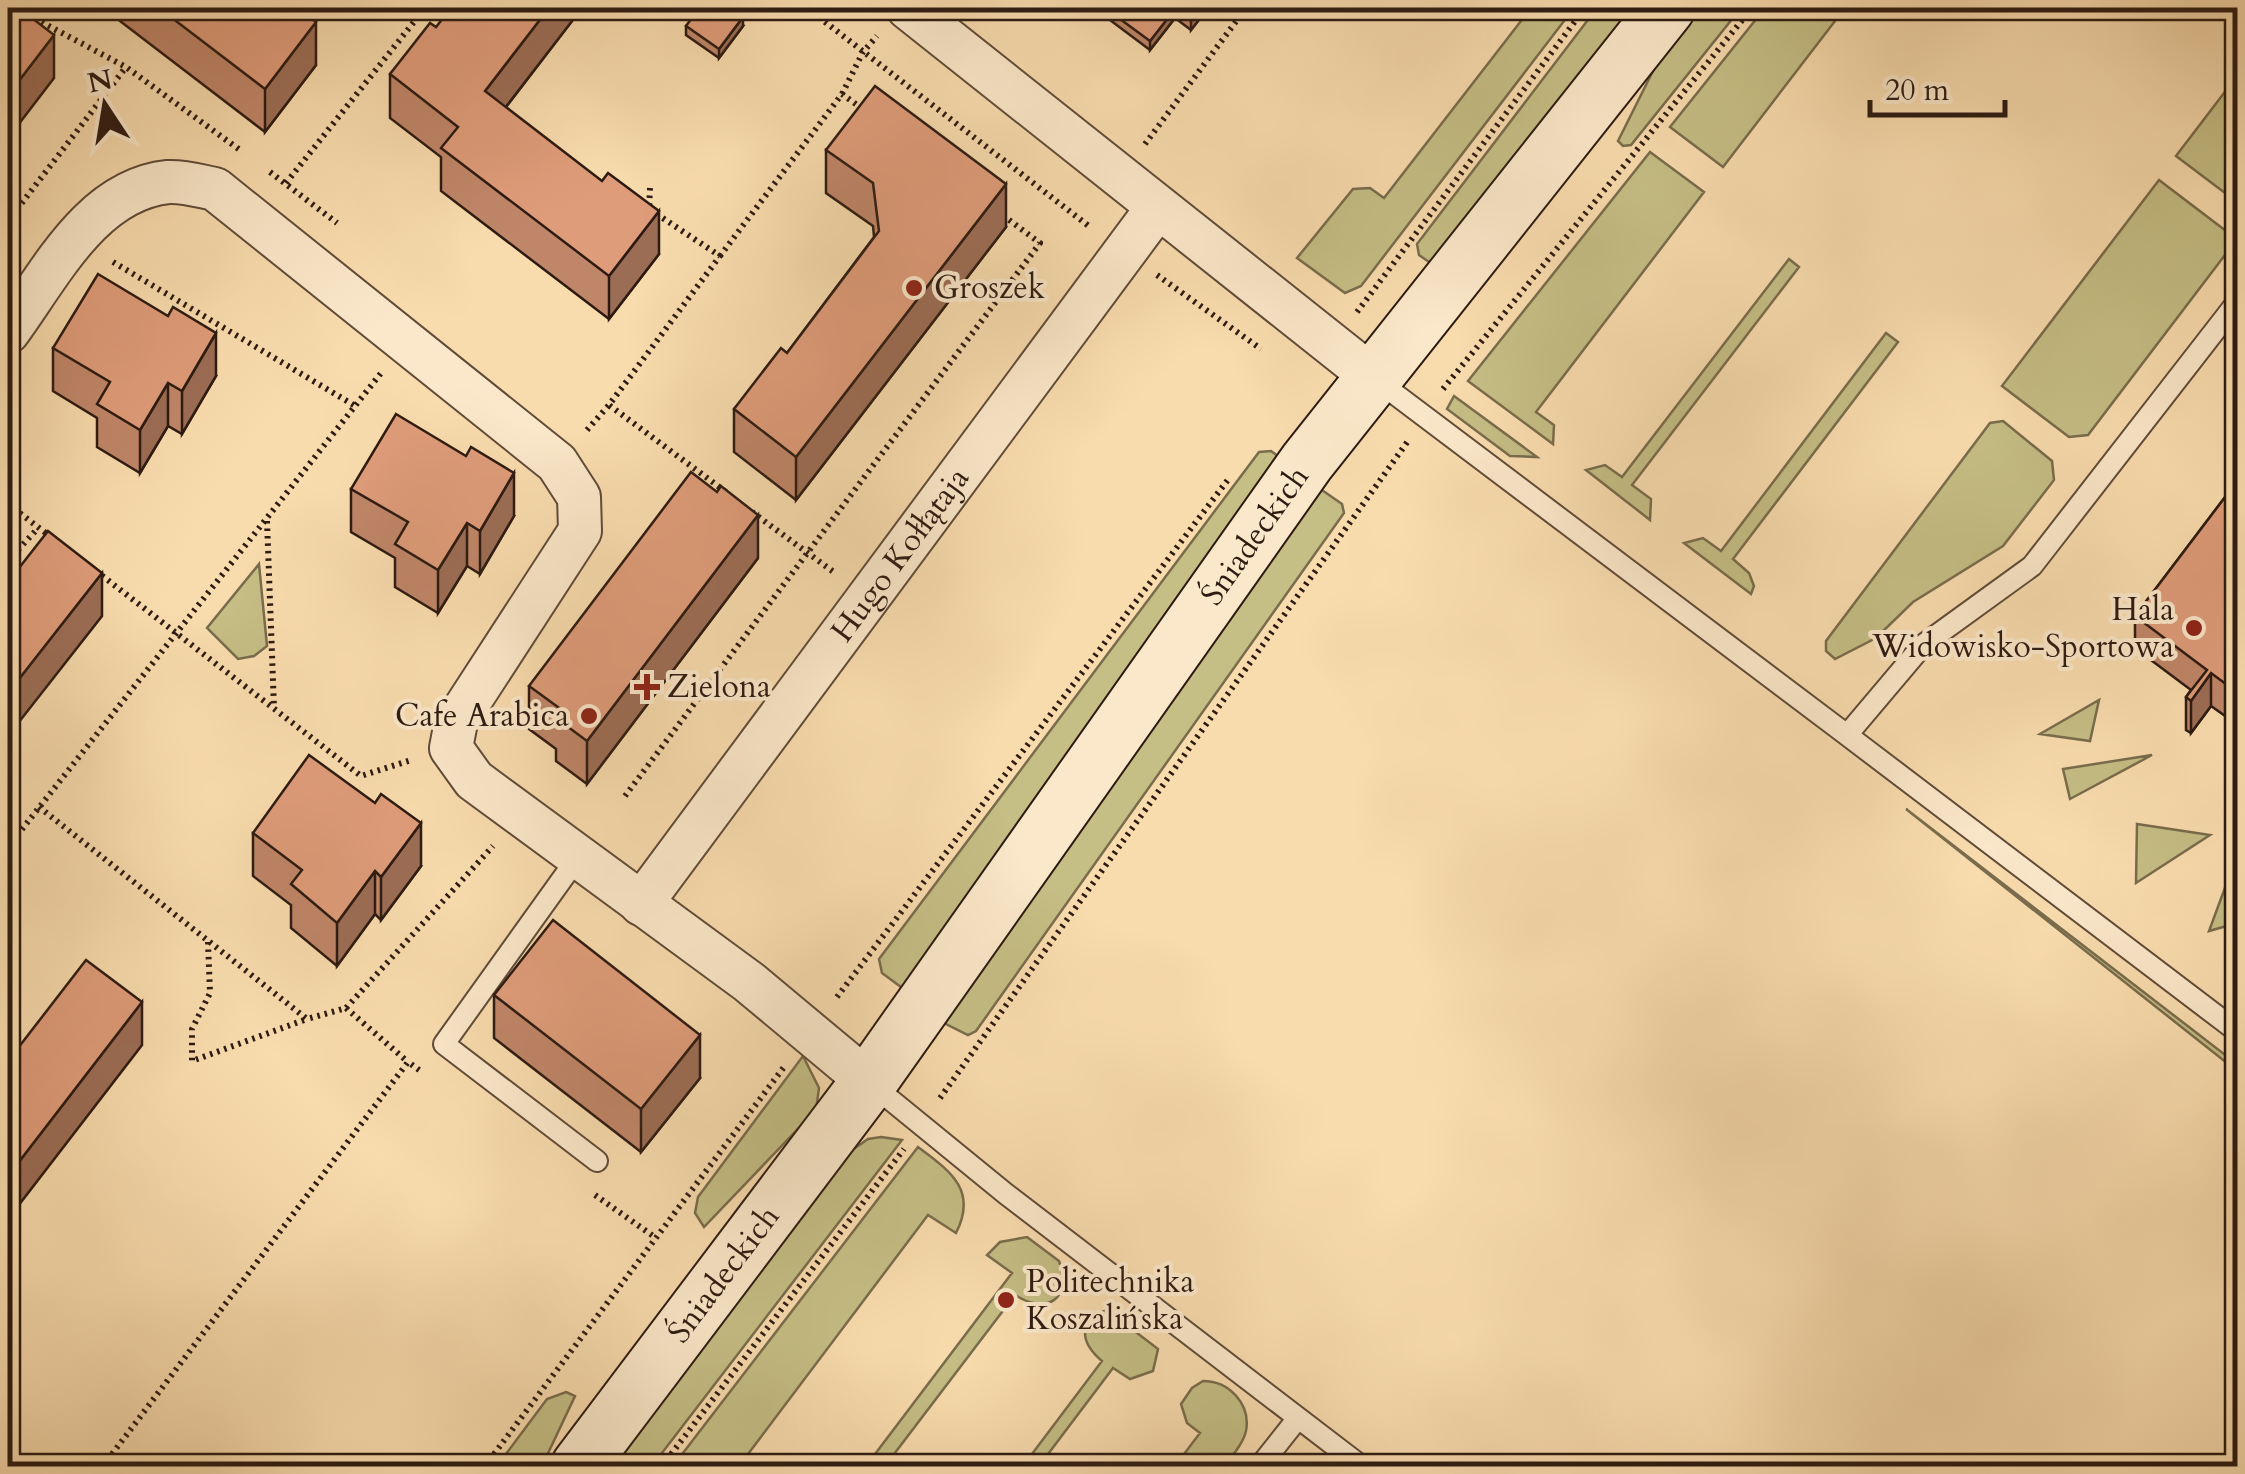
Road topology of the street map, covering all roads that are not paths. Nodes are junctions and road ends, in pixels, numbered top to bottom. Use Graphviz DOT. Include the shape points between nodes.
graph roads {
  1 [pos="1667,8"];
  2 [pos="898,15"];
  3 [pos="1158,207"];
  4 [pos="2238,301"];
  5 [pos="19,346"];
  6 [pos="1374,378"];
  7 [pos="1847,736"];
  8 [pos="578,858"];
  9 [pos="641,904"];
  10 [pos="2238,1032"];
  11 [pos="869,1082"];
  12 [pos="597,1161"];
  13 [pos="1298,1418"];
  14 [pos="579,1466"];
  15 [pos="1260,1466"];
  16 [pos="1361,1466"];
  1 -- 6 [label="street, Śniadeckich"];
  2 -- 3 [label="street"];
  3 -- 6 [label="street"];
  3 -- 9 [label="street, Hugo Kołłątaja"];
  4 -- 7 [label="lane" via="2032,566 1924,644"];
  5 -- 8 [label="street" via="95,215 134,190 171,182 214,188 558,463 579,497 580,531 456,722 450,748 474,780"];
  6 -- 7 [label="lane"];
  6 -- 11 [label="street, Śniadeckich" via="1307,462"];
  7 -- 10 [label="lane"];
  8 -- 9 [label="street"];
  8 -- 12 [label="lane" via="444,1044"];
  9 -- 11 [label="street"];
  11 -- 13 [label="lane"];
  11 -- 14 [label="street, Śniadeckich"];
  13 -- 15 [label="lane"];
  13 -- 16 [label="lane"];
}
